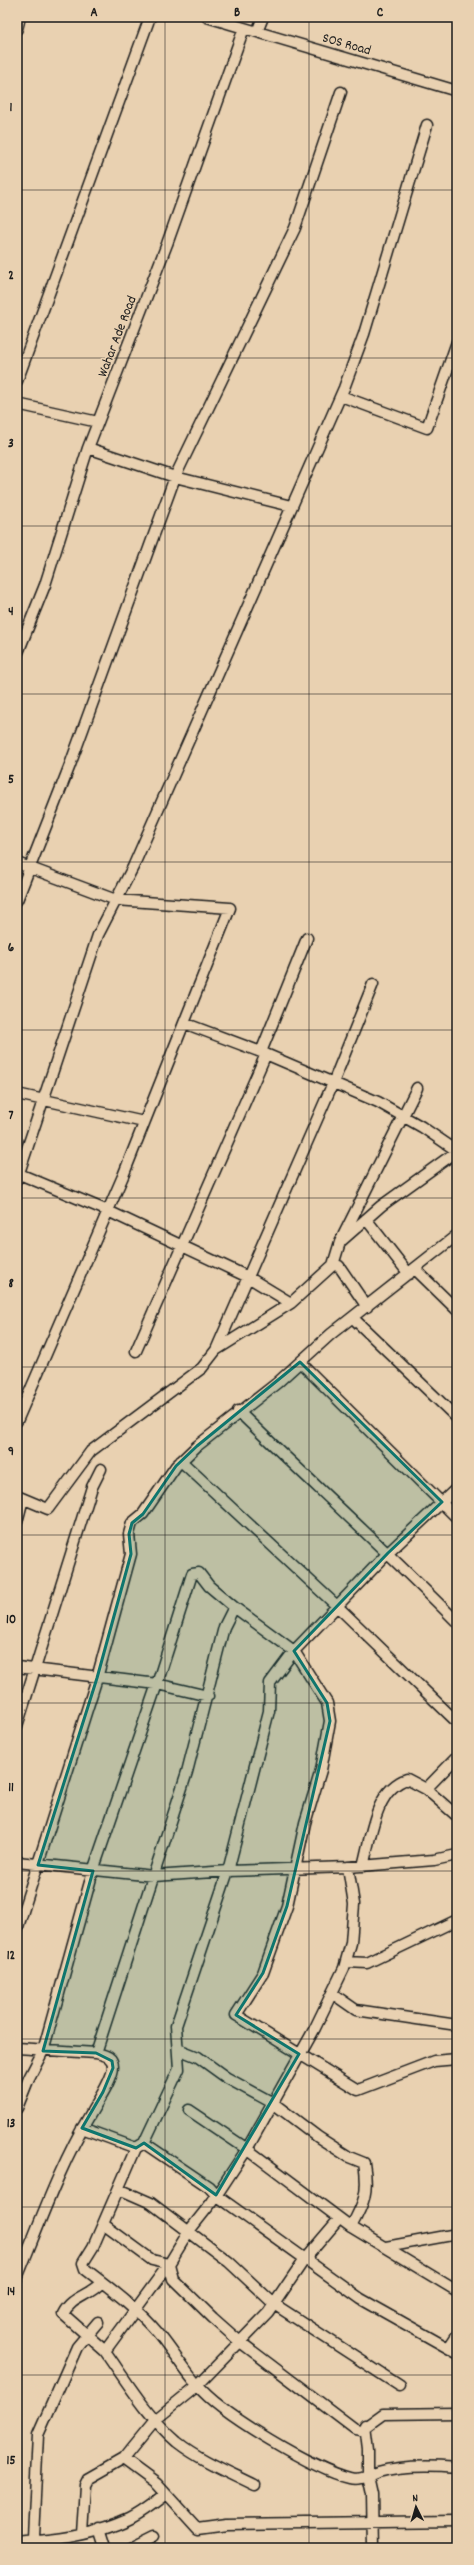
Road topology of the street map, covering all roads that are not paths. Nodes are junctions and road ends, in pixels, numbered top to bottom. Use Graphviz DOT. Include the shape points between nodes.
graph roads {
  1 [pos="20,17"];
  2 [pos="150,17"];
  3 [pos="207,17"];
  4 [pos="263,17"];
  5 [pos="244,28"];
  6 [pos="17,29"];
  7 [pos="257,32"];
  8 [pos="457,91"];
  9 [pos="341,92"];
  10 [pos="427,125"];
  11 [pos="457,342"];
  12 [pos="17,381"];
  13 [pos="341,396"];
  14 [pos="17,404"];
  15 [pos="98,422"];
  16 [pos="88,448"];
  17 [pos="175,477"];
  18 [pos="291,506"];
  19 [pos="17,656"];
  20 [pos="17,863"];
  21 [pos="29,868"];
  22 [pos="17,900"];
  23 [pos="116,900"];
  24 [pos="307,938"];
  25 [pos="373,984"];
  26 [pos="184,1023"];
  27 [pos="263,1053"];
  28 [pos="333,1083"];
  29 [pos="417,1088"];
  30 [pos="17,1094"];
  31 [pos="43,1100"];
  32 [pos="403,1116"];
  33 [pos="144,1122"];
  34 [pos="456,1151"];
  35 [pos="18,1175"];
  36 [pos="108,1211"];
  37 [pos="366,1219"];
  38 [pos="457,1235"];
  39 [pos="340,1242"];
  40 [pos="181,1246"];
  41 [pos="334,1265"];
  42 [pos="412,1272"];
  43 [pos="248,1277"];
  44 [pos="291,1303"];
  45 [pos="367,1307"];
  46 [pos="457,1310"];
  47 [pos="353,1318"];
  48 [pos="216,1350"];
  49 [pos="136,1351"];
  50 [pos="300,1362"];
  51 [pos="238,1412"];
  52 [pos="457,1418"];
  53 [pos="17,1421"];
  54 [pos="182,1461"];
  55 [pos="101,1469"];
  56 [pos="457,1488"];
  57 [pos="20,1497"];
  58 [pos="442,1502"];
  59 [pos="457,1518"];
  60 [pos="17,1522"];
  61 [pos="388,1553"];
  62 [pos="234,1607"];
  63 [pos="338,1607"];
  64 [pos="457,1622"];
  65 [pos="294,1651"];
  66 [pos="17,1667"];
  67 [pos="34,1669"];
  68 [pos="97,1678"];
  69 [pos="157,1684"];
  70 [pos="208,1696"];
  71 [pos="457,1722"];
  72 [pos="17,1726"];
  73 [pos="457,1757"];
  74 [pos="426,1789"];
  75 [pos="457,1816"];
  76 [pos="457,1855"];
  77 [pos="17,1862"];
  78 [pos="38,1865"];
  79 [pos="363,1866"];
  80 [pos="348,1867"];
  81 [pos="296,1870"];
  82 [pos="93,1871"];
  83 [pos="228,1871"];
  84 [pos="154,1876"];
  85 [pos="457,1920"];
  86 [pos="17,1930"];
  87 [pos="346,1962"];
  88 [pos="333,1994"];
  89 [pos="457,2025"];
  90 [pos="17,2048"];
  91 [pos="178,2049"];
  92 [pos="43,2051"];
  93 [pos="96,2054"];
  94 [pos="299,2054"];
  95 [pos="457,2059"];
  96 [pos="274,2103"];
  97 [pos="17,2108"];
  98 [pos="189,2110"];
  99 [pos="82,2128"];
  100 [pos="140,2146"];
  101 [pos="246,2149"];
  102 [pos="119,2189"];
  103 [pos="216,2195"];
  104 [pos="339,2219"];
  105 [pos="104,2224"];
  106 [pos="350,2227"];
  107 [pos="189,2231"];
  108 [pos="457,2234"];
  109 [pos="386,2248"];
  110 [pos="304,2260"];
  111 [pos="169,2264"];
  112 [pos="17,2278"];
  113 [pos="102,2282"];
  114 [pos="457,2290"];
  115 [pos="274,2304"];
  116 [pos="136,2309"];
  117 [pos="98,2322"];
  118 [pos="87,2335"];
  119 [pos="457,2335"];
  120 [pos="239,2341"];
  121 [pos="453,2350"];
  122 [pos="105,2351"];
  123 [pos="198,2386"];
  124 [pos="400,2386"];
  125 [pos="457,2413"];
  126 [pos="155,2420"];
  127 [pos="365,2425"];
  128 [pos="123,2459"];
  129 [pos="457,2468"];
  130 [pos="368,2477"];
  131 [pos="255,2485"];
  132 [pos="166,2494"];
  133 [pos="457,2521"];
  134 [pos="372,2524"];
  135 [pos="99,2529"];
  136 [pos="82,2534"];
  137 [pos="155,2536"];
  138 [pos="34,2539"];
  139 [pos="17,2540"];
  140 [pos="105,2548"];
  141 [pos="131,2548"];
  142 [pos="372,2548"];
  1 -- 6 [label="street"];
  2 -- 12 [label="street"];
  3 -- 5 [label="street, SOS Road"];
  4 -- 7 [label="street"];
  5 -- 7 [label="street, SOS Road"];
  5 -- 15 [label="street, Wahar Ade Road" via="167,244"];
  7 -- 8 [label="street, SOS Road"];
  9 -- 17 [label="street" via="295,228"];
  10 -- 13 [label="street" via="364,334"];
  11 -- 13 [label="street" via="427,428"];
  13 -- 18 [label="street"];
  14 -- 15 [label="street"];
  15 -- 16 [label="street, Wahar Ade Road"];
  16 -- 17 [label="street"];
  16 -- 19 [label="street, Wahar Ade Road" via="45,585"];
  17 -- 18 [label="street"];
  17 -- 21 [label="street" via="70,765"];
  18 -- 23 [label="street" via="133,867"];
  20 -- 21 [label="street"];
  21 -- 22 [label="street"];
  21 -- 23 [label="street"];
  23 -- 26 [label="street" via="230,908"];
  23 -- 31 [label="street" via="98,935"];
  24 -- 27 [label="street"];
  25 -- 28 [label="street"];
  26 -- 27 [label="street"];
  26 -- 33 [label="street"];
  27 -- 28 [label="street"];
  27 -- 40 [label="street"];
  28 -- 32 [label="street" via="378,1102"];
  28 -- 43 [label="street"];
  29 -- 32 [label="street"];
  30 -- 31 [label="street"];
  31 -- 33 [label="street"];
  31 -- 35 [label="street"];
  32 -- 34 [label="street"];
  32 -- 39 [label="street"];
  33 -- 36 [label="street"];
  34 -- 37 [label="street"];
  35 -- 36 [label="street"];
  36 -- 40 [label="street"];
  36 -- 53 [label="street"];
  37 -- 39 [label="street"];
  37 -- 42 [label="street"];
  38 -- 42 [label="street"];
  39 -- 41 [label="street"];
  40 -- 43 [label="street"];
  40 -- 49 [label="street"];
  41 -- 44 [label="street"];
  41 -- 45 [label="street" via="339,1266"];
  42 -- 45 [label="street"];
  42 -- 46 [label="street"];
  43 -- 44 [label="street"];
  43 -- 48 [label="street"];
  44 -- 48 [label="street"];
  45 -- 47 [label="street"];
  47 -- 50 [label="street"];
  47 -- 52 [label="street"];
  48 -- 57 [label="street" via="202,1368 91,1451 48,1509"];
  50 -- 51 [label="street"];
  50 -- 58 [label="street"];
  51 -- 54 [label="street"];
  51 -- 61 [label="street" via="320,1492"];
  54 -- 63 [label="street"];
  54 -- 68 [label="street" via="143,1514 132,1523 129,1534 131,1554"];
  55 -- 67 [label="street" via="92,1487"];
  56 -- 58 [label="street"];
  57 -- 60 [label="street"];
  58 -- 59 [label="street"];
  58 -- 61 [label="street"];
  61 -- 63 [label="street"];
  61 -- 64 [label="street"];
  62 -- 65 [label="street"];
  62 -- 69 [label="street" via="199,1573 192,1574"];
  62 -- 70 [label="street" via="224,1627"];
  63 -- 65 [label="street"];
  63 -- 71 [label="street"];
  65 -- 81 [label="street" via="327,1703 330,1721 321,1770 305,1823"];
  65 -- 83 [label="street" via="270,1683 269,1711"];
  66 -- 67 [label="street"];
  67 -- 68 [label="street"];
  67 -- 72 [label="street"];
  68 -- 69 [label="street"];
  68 -- 78 [label="street"];
  69 -- 70 [label="street"];
  69 -- 82 [label="street"];
  70 -- 84 [label="street"];
  73 -- 74 [label="street"];
  74 -- 75 [label="street"];
  74 -- 79 [label="street" via="406,1779 388,1790 381,1801"];
  76 -- 79 [label="street" via="434,1860"];
  77 -- 78 [label="street"];
  78 -- 82 [label="street"];
  78 -- 86 [label="street"];
  79 -- 80 [label="street"];
  80 -- 81 [label="street"];
  80 -- 87 [label="street" via="354,1904 351,1943"];
  81 -- 83 [label="street"];
  81 -- 94 [label="street" via="287,1906 263,1973 236,2015"];
  82 -- 84 [label="street"];
  82 -- 92 [label="street"];
  83 -- 84 [label="street"];
  83 -- 91 [label="street" via="176,2026"];
  84 -- 93 [label="street"];
  85 -- 87 [label="street" via="367,1963"];
  87 -- 88 [label="street"];
  88 -- 89 [label="street" via="356,2010"];
  88 -- 94 [label="street"];
  90 -- 92 [label="street"];
  91 -- 96 [label="street" via="198,2057 227,2078"];
  91 -- 100 [label="street" via="179,2069"];
  92 -- 93 [label="street"];
  92 -- 97 [label="street"];
  93 -- 99 [label="street" via="107,2056 112,2061 113,2068 103,2092"];
  94 -- 95 [label="street" via="358,2090 434,2061"];
  94 -- 96 [label="street"];
  96 -- 101 [label="street"];
  96 -- 106 [label="street" via="318,2137 364,2164 367,2184 363,2207"];
  98 -- 101 [label="street"];
  99 -- 100 [label="street"];
  99 -- 112 [label="street" via="62,2168"];
  100 -- 102 [label="street"];
  100 -- 103 [label="street" via="209,2187"];
  101 -- 103 [label="street"];
  101 -- 104 [label="street"];
  102 -- 105 [label="street"];
  102 -- 107 [label="street" via="151,2202"];
  103 -- 107 [label="street"];
  103 -- 110 [label="street"];
  104 -- 106 [label="street"];
  104 -- 110 [label="street"];
  105 -- 111 [label="street" via="152,2260"];
  105 -- 113 [label="street" via="83,2263 85,2269"];
  106 -- 109 [label="street"];
  107 -- 111 [label="street"];
  107 -- 115 [label="street" via="254,2283"];
  108 -- 109 [label="street"];
  109 -- 114 [label="street"];
  110 -- 115 [label="street"];
  110 -- 121 [label="street" via="361,2299"];
  111 -- 116 [label="street"];
  111 -- 120 [label="street" via="173,2279"];
  113 -- 116 [label="street"];
  113 -- 118 [label="street" via="92,2293 68,2305 63,2314"];
  115 -- 120 [label="street"];
  115 -- 124 [label="street"];
  116 -- 122 [label="street"];
  116 -- 123 [label="street" via="158,2333"];
  117 -- 118 [label="street"];
  118 -- 122 [label="street"];
  118 -- 138 [label="street" via="76,2347 38,2435"];
  119 -- 121 [label="street"];
  120 -- 123 [label="street"];
  120 -- 127 [label="street" via="345,2423 361,2430"];
  122 -- 126 [label="street"];
  123 -- 126 [label="street"];
  123 -- 130 [label="street" via="226,2411 311,2464 351,2479"];
  125 -- 127 [label="street" via="382,2414"];
  126 -- 128 [label="street"];
  126 -- 131 [label="street" via="178,2442 220,2468"];
  127 -- 130 [label="street"];
  128 -- 132 [label="street" via="142,2471"];
  128 -- 136 [label="street" via="88,2479 85,2485"];
  129 -- 130 [label="street" via="410,2468 378,2472"];
  130 -- 134 [label="street" via="372,2495"];
  132 -- 134 [label="street" via="196,2528 227,2524"];
  132 -- 135 [label="street" via="126,2521"];
  133 -- 134 [label="street"];
  134 -- 142 [label="street"];
  135 -- 136 [label="street"];
  135 -- 140 [label="street"];
  136 -- 138 [label="street" via="51,2540"];
  137 -- 141 [label="street"];
  138 -- 139 [label="street"];
}
